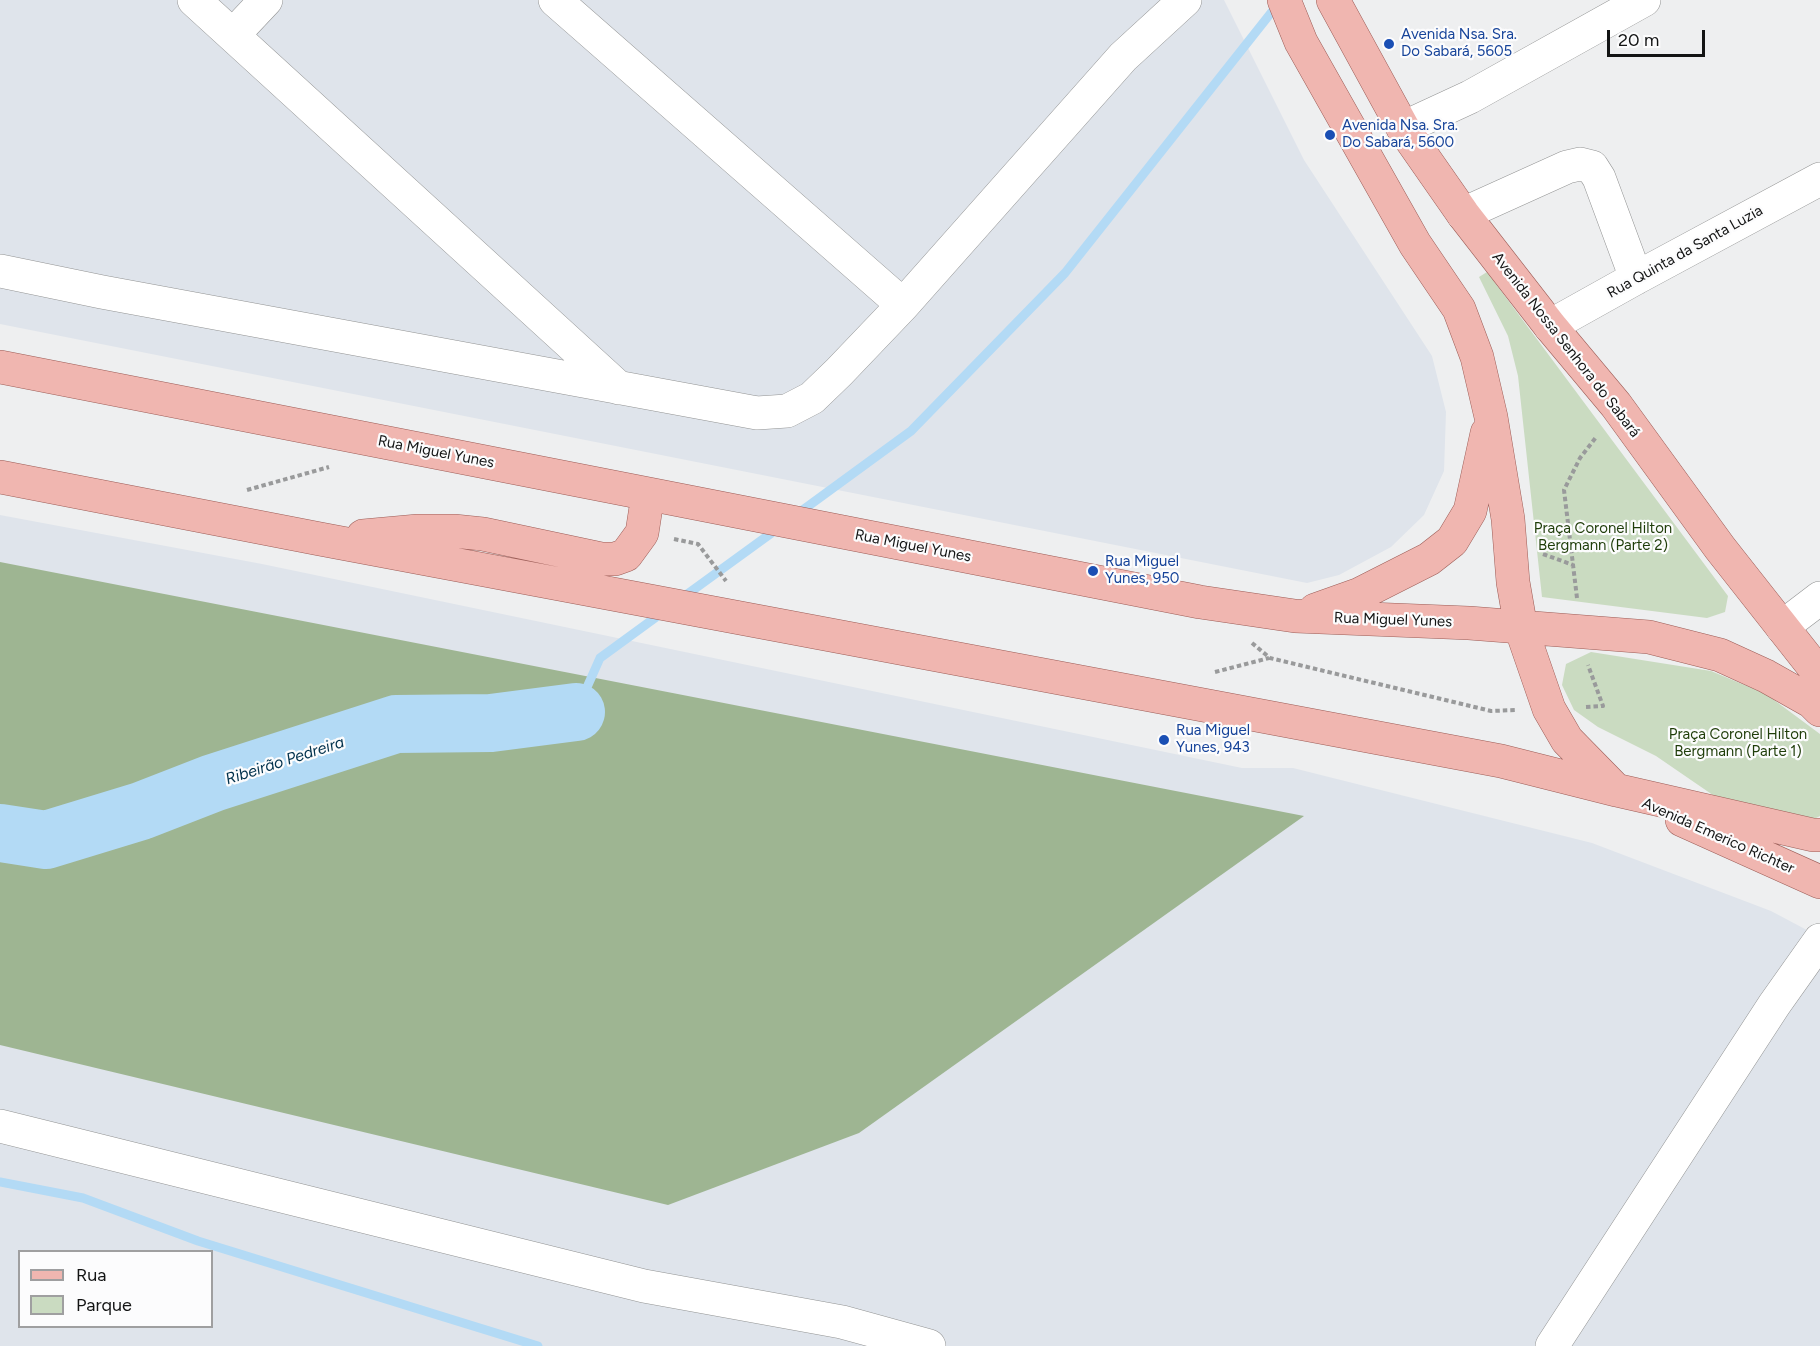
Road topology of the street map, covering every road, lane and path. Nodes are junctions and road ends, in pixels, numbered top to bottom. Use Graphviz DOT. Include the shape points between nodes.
graph roads {
  1 [pos="194,0"];
  2 [pos="266,0"];
  3 [pos="555,0"];
  4 [pos="1185,0"];
  5 [pos="1284,0"];
  6 [pos="1333,0"];
  7 [pos="1644,0"];
  8 [pos="1608,9"];
  9 [pos="233,35"];
  10 [pos="1403,128"];
  11 [pos="1820,178"];
  12 [pos="1463,214"];
  13 [pos="0,271"];
  14 [pos="1636,278"];
  15 [pos="903,305"];
  16 [pos="1550,326"];
  17 [pos="0,367"];
  18 [pos="619,388"];
  19 [pos="1616,405"];
  20 [pos="1491,417"];
  21 [pos="332,466"];
  22 [pos="0,477"];
  23 [pos="242,492"];
  24 [pos="648,494"];
  25 [pos="320,539"];
  26 [pos="672,539"];
  27 [pos="698,544"];
  28 [pos="1577,595"];
  29 [pos="1820,598"];
  30 [pos="1295,616"];
  31 [pos="1782,627"];
  32 [pos="1521,628"];
  33 [pos="1270,658"];
  34 [pos="1587,663"];
  35 [pos="1820,675"];
  36 [pos="1587,707"];
  37 [pos="1820,710"];
  38 [pos="1491,711"];
  39 [pos="1616,790"];
  40 [pos="1820,835"];
  41 [pos="1820,882"];
  42 [pos="1820,940"];
  43 [pos="0,1126"];
  44 [pos="929,1346"];
  45 [pos="1552,1346"];
  1 -- 9 [label="street"];
  2 -- 9 [label="street"];
  3 -- 15 [label="street"];
  4 -- 15 [label="street" via="1123,57"];
  5 -- 20 [label="main road" via="1301,42 1409,234 1459,309 1477,357"];
  6 -- 10 [label="main road, Avenida Nossa Senhora do Sabará"];
  7 -- 8 [label="street"];
  8 -- 10 [label="street" via="1470,97"];
  9 -- 18 [label="street"];
  10 -- 12 [label="main road, Avenida Nossa Senhora do Sabará"];
  11 -- 14 [label="street, Rua Quinta da Santa Luzia"];
  12 -- 14 [label="street" via="1567,167 1592,167"];
  12 -- 16 [label="main road, Avenida Nossa Senhora do Sabará"];
  13 -- 18 [label="street"];
  14 -- 16 [label="street, Rua Quinta da Santa Luzia"];
  15 -- 18 [label="street" via="812,398 787,411 757,413"];
  16 -- 19 [label="main road, Avenida Nossa Senhora do Sabará"];
  17 -- 24 [label="main road, Rua Miguel Yunes"];
  19 -- 28 [label="path" via="1580,458 1564,490"];
  19 -- 31 [label="main road, Avenida Nossa Senhora do Sabará"];
  20 -- 30 [label="main road" via="1470,511 1452,541 1429,559 1360,594"];
  20 -- 32 [label="main road"];
  21 -- 23 [label="path"];
  22 -- 25 [label="main road"];
  24 -- 25 [label="main road" via="642,533 626,555 615,559 454,531"];
  24 -- 30 [label="main road, Rua Miguel Yunes" via="1200,602"];
  25 -- 39 [label="main road" via="1501,761"];
  26 -- 27 [label="path"];
  29 -- 31 [label="street"];
  30 -- 32 [label="main road, Rua Miguel Yunes"];
  31 -- 35 [label="main road, Avenida Nossa Senhora do Sabará"];
  32 -- 37 [label="main road, Rua Miguel Yunes" via="1649,637 1720,655 1767,676"];
  32 -- 39 [label="main road" via="1549,709 1567,740"];
  33 -- 38 [label="path"];
  34 -- 36 [label="path" via="1603,706"];
  39 -- 40 [label="main road"];
  39 -- 41 [label="main road, Avenida Emerico Richter"];
  42 -- 45 [label="street"];
  43 -- 44 [label="street" via="644,1286 842,1322"];
}
